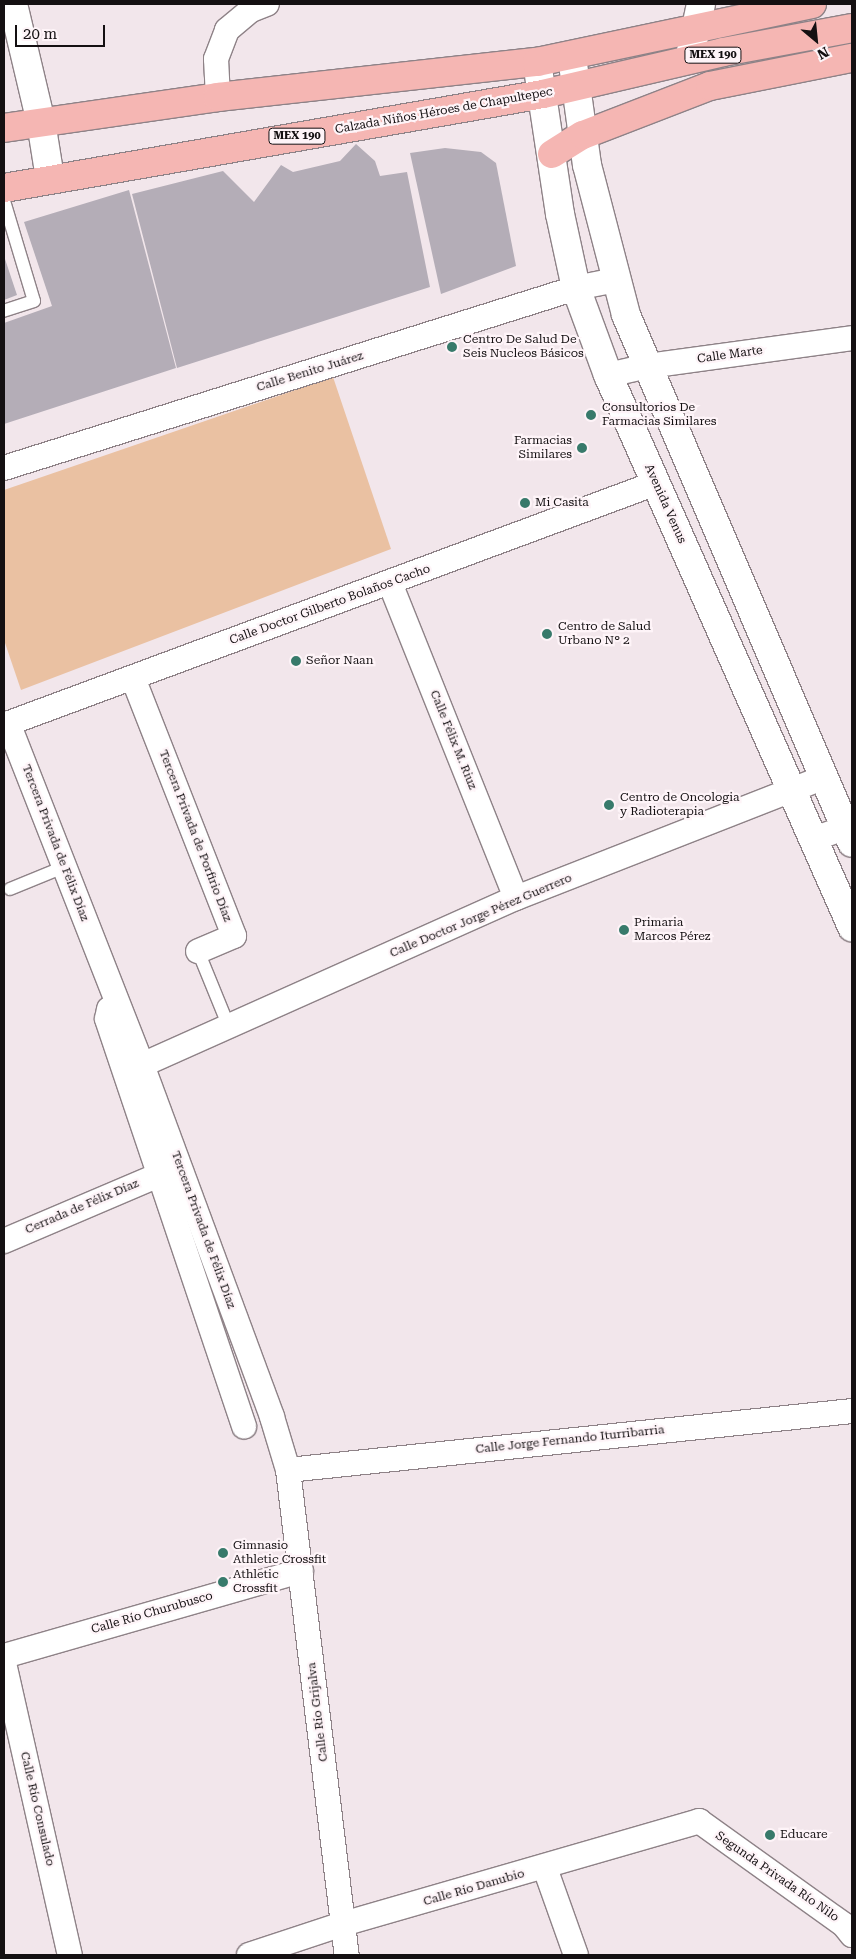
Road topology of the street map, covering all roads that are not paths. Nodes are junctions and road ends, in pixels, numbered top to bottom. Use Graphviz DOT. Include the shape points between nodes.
graph roads {
  1 [pos="13,4"];
  2 [pos="267,4"];
  3 [pos="812,4"];
  4 [pos="699,16"];
  5 [pos="852,28"];
  6 [pos="572,57"];
  7 [pos="852,58"];
  8 [pos="689,60"];
  9 [pos="537,62"];
  10 [pos="576,88"];
  11 [pos="544,94"];
  12 [pos="218,97"];
  13 [pos="41,122"];
  14 [pos="4,128"];
  15 [pos="583,135"];
  16 [pos="552,154"];
  17 [pos="50,178"];
  18 [pos="4,188"];
  19 [pos="4,201"];
  20 [pos="616,280"];
  21 [pos="576,288"];
  22 [pos="4,312"];
  23 [pos="852,338"];
  24 [pos="648,366"];
  25 [pos="608,375"];
  26 [pos="4,468"];
  27 [pos="656,483"];
  28 [pos="390,583"];
  29 [pos="133,678"];
  30 [pos="6,724"];
  31 [pos="824,777"];
  32 [pos="792,789"];
  33 [pos="850,831"];
  34 [pos="814,840"];
  35 [pos="64,867"];
  36 [pos="10,888"];
  37 [pos="516,898"];
  38 [pos="852,927"];
  39 [pos="198,951"];
  40 [pos="114,992"];
  41 [pos="229,1027"];
  42 [pos="142,1065"];
  43 [pos="161,1174"];
  44 [pos="4,1241"];
  45 [pos="852,1411"];
  46 [pos="244,1427"];
  47 [pos="288,1470"];
  48 [pos="301,1571"];
  49 [pos="4,1656"];
  50 [pos="4,1663"];
  51 [pos="699,1821"];
  52 [pos="545,1868"];
  53 [pos="343,1924"];
  54 [pos="852,1935"];
  55 [pos="70,1955"];
  56 [pos="249,1955"];
  57 [pos="347,1955"];
  58 [pos="576,1955"];
  1 -- 13 [label="main road"];
  2 -- 12 [label="street" via="250,10 226,30 216,59"];
  3 -- 4 [label="main road, MEX 190"];
  4 -- 6 [label="main road, MEX 190"];
  4 -- 8 [label="main road"];
  5 -- 8 [label="main road, Calzada Niños Héroes de Chapultepec / MEX 190"];
  6 -- 9 [label="main road, MEX 190"];
  6 -- 10 [label="main road"];
  7 -- 15 [label="main road" via="710,86"];
  8 -- 10 [label="main road, Calzada Niños Héroes de Chapultepec / MEX 190"];
  9 -- 11 [label="main road, Avenida Venus"];
  9 -- 12 [label="main road, MEX 190"];
  10 -- 11 [label="main road, Calzada Niños Héroes de Chapultepec / MEX 190"];
  10 -- 15 [label="main road"];
  11 -- 16 [label="main road, Avenida Venus"];
  11 -- 17 [label="main road, Calzada Niños Héroes de Chapultepec / MEX 190"];
  12 -- 13 [label="main road, MEX 190"];
  13 -- 14 [label="main road, MEX 190"];
  13 -- 17 [label="main road"];
  15 -- 16 [label="main road"];
  15 -- 20 [label="main road"];
  16 -- 21 [label="main road, Avenida Venus" via="560,214"];
  17 -- 18 [label="main road, Calzada Niños Héroes de Chapultepec / MEX 190"];
  19 -- 22 [label="lane" via="34,301"];
  20 -- 21 [label="street, Calle Benito Juárez"];
  20 -- 24 [label="main road" via="626,315"];
  21 -- 25 [label="main road, Avenida Venus"];
  21 -- 26 [label="street, Calle Benito Juárez"];
  23 -- 24 [label="street, Calle Marte"];
  24 -- 25 [label="street, Calle Marte"];
  24 -- 31 [label="main road"];
  25 -- 27 [label="main road, Avenida Venus"];
  27 -- 28 [label="street, Calle Doctor Gilberto Bolaños Cacho"];
  27 -- 32 [label="main road, Avenida Venus"];
  28 -- 29 [label="street, Calle Doctor Gilberto Bolaños Cacho"];
  28 -- 37 [label="street, Calle Félix M. Riuz"];
  29 -- 30 [label="street, Calle Doctor Gilberto Bolaños Cacho"];
  29 -- 39 [label="street, Tercera Privada de Porfirio Díaz" via="234,936"];
  30 -- 35 [label="street, Tercera Privada de Félix Díaz"];
  31 -- 32 [label="street, Calle Doctor Jorge Pérez Guerrero"];
  31 -- 33 [label="main road"];
  32 -- 34 [label="main road, Avenida Venus"];
  32 -- 37 [label="street, Calle Doctor Jorge Pérez Guerrero"];
  33 -- 34 [label="street"];
  34 -- 38 [label="main road, Avenida Venus"];
  35 -- 36 [label="lane"];
  35 -- 40 [label="street, Tercera Privada de Félix Díaz"];
  37 -- 41 [label="street, Calle Doctor Jorge Pérez Guerrero"];
  39 -- 41 [label="lane, Tercera Privada de Porfirio Díaz"];
  40 -- 42 [label="street, Tercera Privada de Félix Díaz"];
  40 -- 43 [label="street, Tercera Privada de Félix Díaz" via="107,1019"];
  41 -- 42 [label="street, Calle Doctor Jorge Pérez Guerrero"];
  42 -- 47 [label="street, Tercera Privada de Félix Díaz" via="272,1417"];
  43 -- 44 [label="street, Cerrada de Félix Díaz"];
  43 -- 46 [label="street, Tercera Privada de Félix Díaz"];
  45 -- 47 [label="street, Calle Jorge Fernando Iturribarria"];
  47 -- 48 [label="street, Calle Río Grijalva"];
  48 -- 49 [label="street, Calle Río Churubusco"];
  48 -- 53 [label="street, Calle Río Grijalva"];
  50 -- 55 [label="street, Calle Río Consulado"];
  51 -- 52 [label="street, Calle Río Danubio"];
  51 -- 54 [label="street, Segunda Privada Río Nilo" via="844,1925"];
  52 -- 53 [label="street, Calle Río Danubio"];
  52 -- 58 [label="street"];
  53 -- 56 [label="street, Calle Río Danubio"];
  53 -- 57 [label="street, Calle Río Grijalva"];
}
